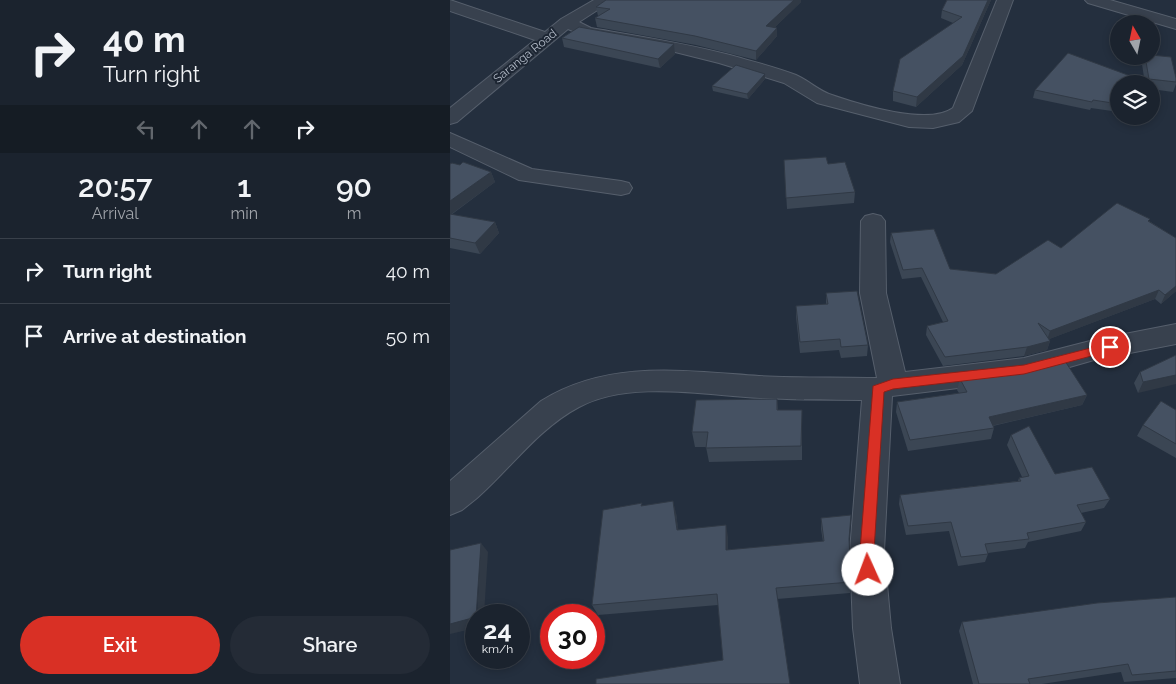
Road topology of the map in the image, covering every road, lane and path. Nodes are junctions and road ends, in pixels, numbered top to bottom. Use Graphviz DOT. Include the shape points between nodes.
graph roads {
  1 [pos="604,0"];
  2 [pos="1005,0"];
  3 [pos="1093,0"];
  4 [pos="450,5"];
  5 [pos="567,22"];
  6 [pos="1176,24"];
  7 [pos="547,38"];
  8 [pos="450,118"];
  9 [pos="450,139"];
  10 [pos="621,188"];
  11 [pos="873,221"];
  12 [pos="1176,334"];
  13 [pos="885,386"];
  14 [pos="450,500"];
  15 [pos="880,684"];
  1 -- 5 [label="street, Saranga Road"];
  2 -- 5 [label="street" via="962,111 952,118 933,122 909,121 824,99 790,79 725,59 587,32"];
  3 -- 6 [label="street"];
  4 -- 7 [label="street"];
  5 -- 7 [label="street, Saranga Road"];
  7 -- 8 [label="street, Saranga Road"];
  9 -- 10 [label="street" via="527,175"];
  11 -- 13 [label="street" via="874,293"];
  12 -- 13 [label="street" via="1094,350 1024,369"];
  13 -- 14 [label="street" via="762,387 629,382 599,388 570,398 540,417"];
  13 -- 15 [label="street" via="867,551 872,628"];
}
